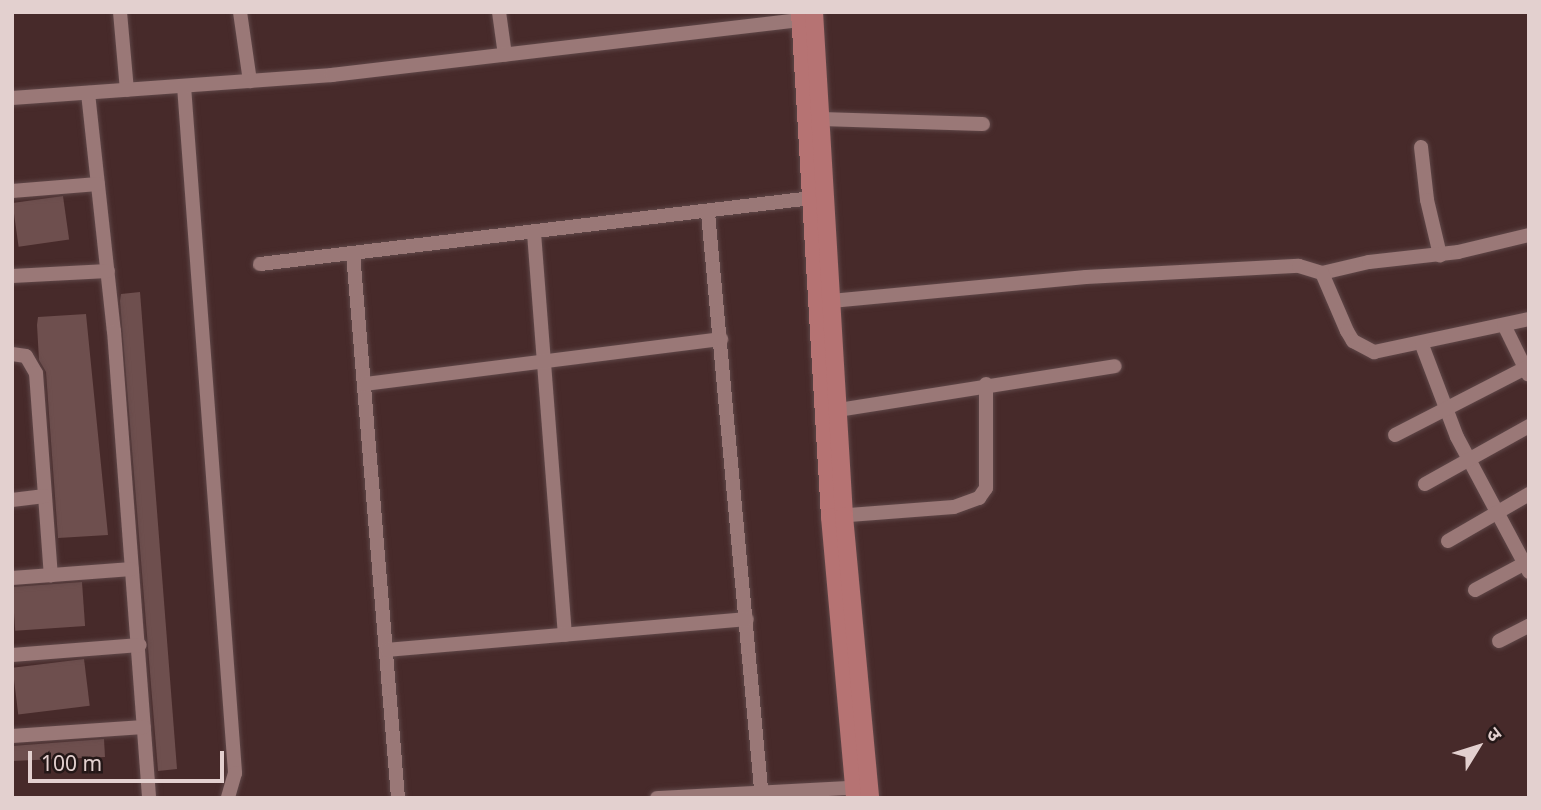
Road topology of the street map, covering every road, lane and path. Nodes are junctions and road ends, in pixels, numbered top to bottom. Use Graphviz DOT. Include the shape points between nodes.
graph roads {
  1 [pos="120,12"];
  2 [pos="240,12"];
  3 [pos="499,12"];
  4 [pos="807,16"];
  5 [pos="505,55"];
  6 [pos="250,81"];
  7 [pos="184,86"];
  8 [pos="127,90"];
  9 [pos="88,93"];
  10 [pos="12,98"];
  11 [pos="820,119"];
  12 [pos="983,124"];
  13 [pos="1421,147"];
  14 [pos="98,184"];
  15 [pos="12,191"];
  16 [pos="818,198"];
  17 [pos="708,213"];
  18 [pos="534,233"];
  19 [pos="1529,236"];
  20 [pos="353,253"];
  21 [pos="1440,255"];
  22 [pos="260,264"];
  23 [pos="108,271"];
  24 [pos="1322,273"];
  25 [pos="12,276"];
  26 [pos="831,301"];
  27 [pos="1529,319"];
  28 [pos="1504,325"];
  29 [pos="721,339"];
  30 [pos="1422,345"];
  31 [pos="12,354"];
  32 [pos="542,362"];
  33 [pos="1115,366"];
  34 [pos="1527,370"];
  35 [pos="365,384"];
  36 [pos="986,384"];
  37 [pos="1444,409"];
  38 [pos="838,411"];
  39 [pos="1529,426"];
  40 [pos="1395,435"];
  41 [pos="1469,461"];
  42 [pos="1425,484"];
  43 [pos="1529,494"];
  44 [pos="45,496"];
  45 [pos="12,500"];
  46 [pos="1496,512"];
  47 [pos="837,516"];
  48 [pos="1448,541"];
  49 [pos="1527,566"];
  50 [pos="132,569"];
  51 [pos="51,575"];
  52 [pos="12,578"];
  53 [pos="1475,590"];
  54 [pos="747,619"];
  55 [pos="1529,626"];
  56 [pos="565,635"];
  57 [pos="1499,640"];
  58 [pos="140,645"];
  59 [pos="387,650"];
  60 [pos="12,655"];
  61 [pos="144,727"];
  62 [pos="12,736"];
  63 [pos="761,789"];
  64 [pos="862,792"];
  65 [pos="149,798"];
  66 [pos="228,798"];
  67 [pos="398,798"];
  68 [pos="657,798"];
  1 -- 8 [label="street"];
  2 -- 6 [label="street"];
  3 -- 5 [label="street"];
  4 -- 5 [label="street"];
  4 -- 11 [label="main road"];
  4 -- 16 [label="main road"];
  5 -- 6 [label="street"];
  6 -- 7 [label="street"];
  7 -- 8 [label="street"];
  7 -- 66 [label="street" via="235,773"];
  8 -- 9 [label="street"];
  9 -- 10 [label="street"];
  9 -- 14 [label="street"];
  11 -- 12 [label="street"];
  11 -- 16 [label="main road"];
  13 -- 21 [label="street"];
  14 -- 15 [label="street"];
  14 -- 23 [label="street"];
  16 -- 17 [label="street"];
  16 -- 26 [label="main road"];
  16 -- 47 [label="main road"];
  17 -- 18 [label="street"];
  17 -- 29 [label="street"];
  18 -- 20 [label="street"];
  18 -- 32 [label="street"];
  19 -- 21 [label="street"];
  20 -- 22 [label="street"];
  20 -- 35 [label="street"];
  21 -- 24 [label="street" via="1369,262"];
  23 -- 25 [label="street"];
  23 -- 50 [label="street"];
  24 -- 26 [label="street" via="1299,266 1086,277"];
  24 -- 30 [label="street" via="1347,331 1362,348 1374,352"];
  26 -- 38 [label="main road"];
  27 -- 28 [label="street"];
  28 -- 30 [label="street"];
  28 -- 34 [label="street"];
  29 -- 32 [label="street"];
  29 -- 54 [label="street"];
  30 -- 37 [label="street"];
  31 -- 44 [label="street" via="26,356 36,373"];
  32 -- 35 [label="street"];
  32 -- 56 [label="street"];
  33 -- 36 [label="street"];
  34 -- 37 [label="street"];
  35 -- 59 [label="street"];
  36 -- 38 [label="street"];
  36 -- 47 [label="street" via="986,488 979,498 954,507"];
  37 -- 40 [label="street"];
  37 -- 41 [label="street"];
  38 -- 47 [label="main road"];
  39 -- 41 [label="street"];
  41 -- 42 [label="street"];
  41 -- 46 [label="street"];
  43 -- 46 [label="street"];
  44 -- 45 [label="street"];
  44 -- 51 [label="street"];
  46 -- 48 [label="street"];
  46 -- 49 [label="street"];
  47 -- 64 [label="main road"];
  49 -- 53 [label="street"];
  50 -- 51 [label="street"];
  50 -- 58 [label="street"];
  51 -- 52 [label="street"];
  54 -- 56 [label="street"];
  54 -- 63 [label="street"];
  55 -- 57 [label="street"];
  56 -- 59 [label="street"];
  58 -- 60 [label="street"];
  58 -- 61 [label="street"];
  59 -- 67 [label="street"];
  61 -- 62 [label="street"];
  61 -- 65 [label="street"];
  63 -- 64 [label="street"];
  63 -- 68 [label="street"];
}
